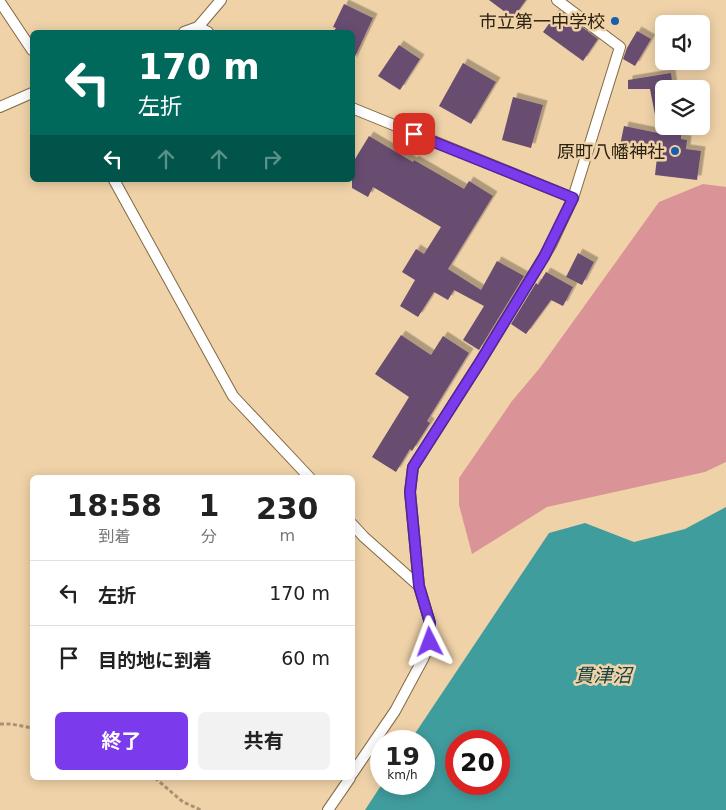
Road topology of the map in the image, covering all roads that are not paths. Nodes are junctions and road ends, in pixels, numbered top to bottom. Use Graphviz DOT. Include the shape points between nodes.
graph roads {
  1 [pos="221,0"];
  2 [pos="557,0"];
  3 [pos="0,2"];
  4 [pos="198,27"];
  5 [pos="190,30"];
  6 [pos="204,30"];
  7 [pos="30,47"];
  8 [pos="30,94"];
  9 [pos="0,107"];
  10 [pos="355,109"];
  11 [pos="115,182"];
  12 [pos="573,198"];
  13 [pos="307,475"];
  14 [pos="355,527"];
  15 [pos="419,586"];
  16 [pos="355,770"];
  17 [pos="349,780"];
  18 [pos="328,810"];
  1 -- 4 [label="lane"];
  2 -- 12 [label="lane" via="620,47"];
  3 -- 7 [label="lane"];
  4 -- 5 [label="lane"];
  4 -- 6 [label="lane"];
  8 -- 9 [label="lane"];
  10 -- 12 [label="lane"];
  11 -- 13 [label="lane" via="233,396"];
  12 -- 15 [label="lane" via="552,245 413,467 410,492"];
  14 -- 15 [label="lane"];
  15 -- 16 [label="lane" via="430,623 430,642 395,711"];
  17 -- 18 [label="lane"];
}
